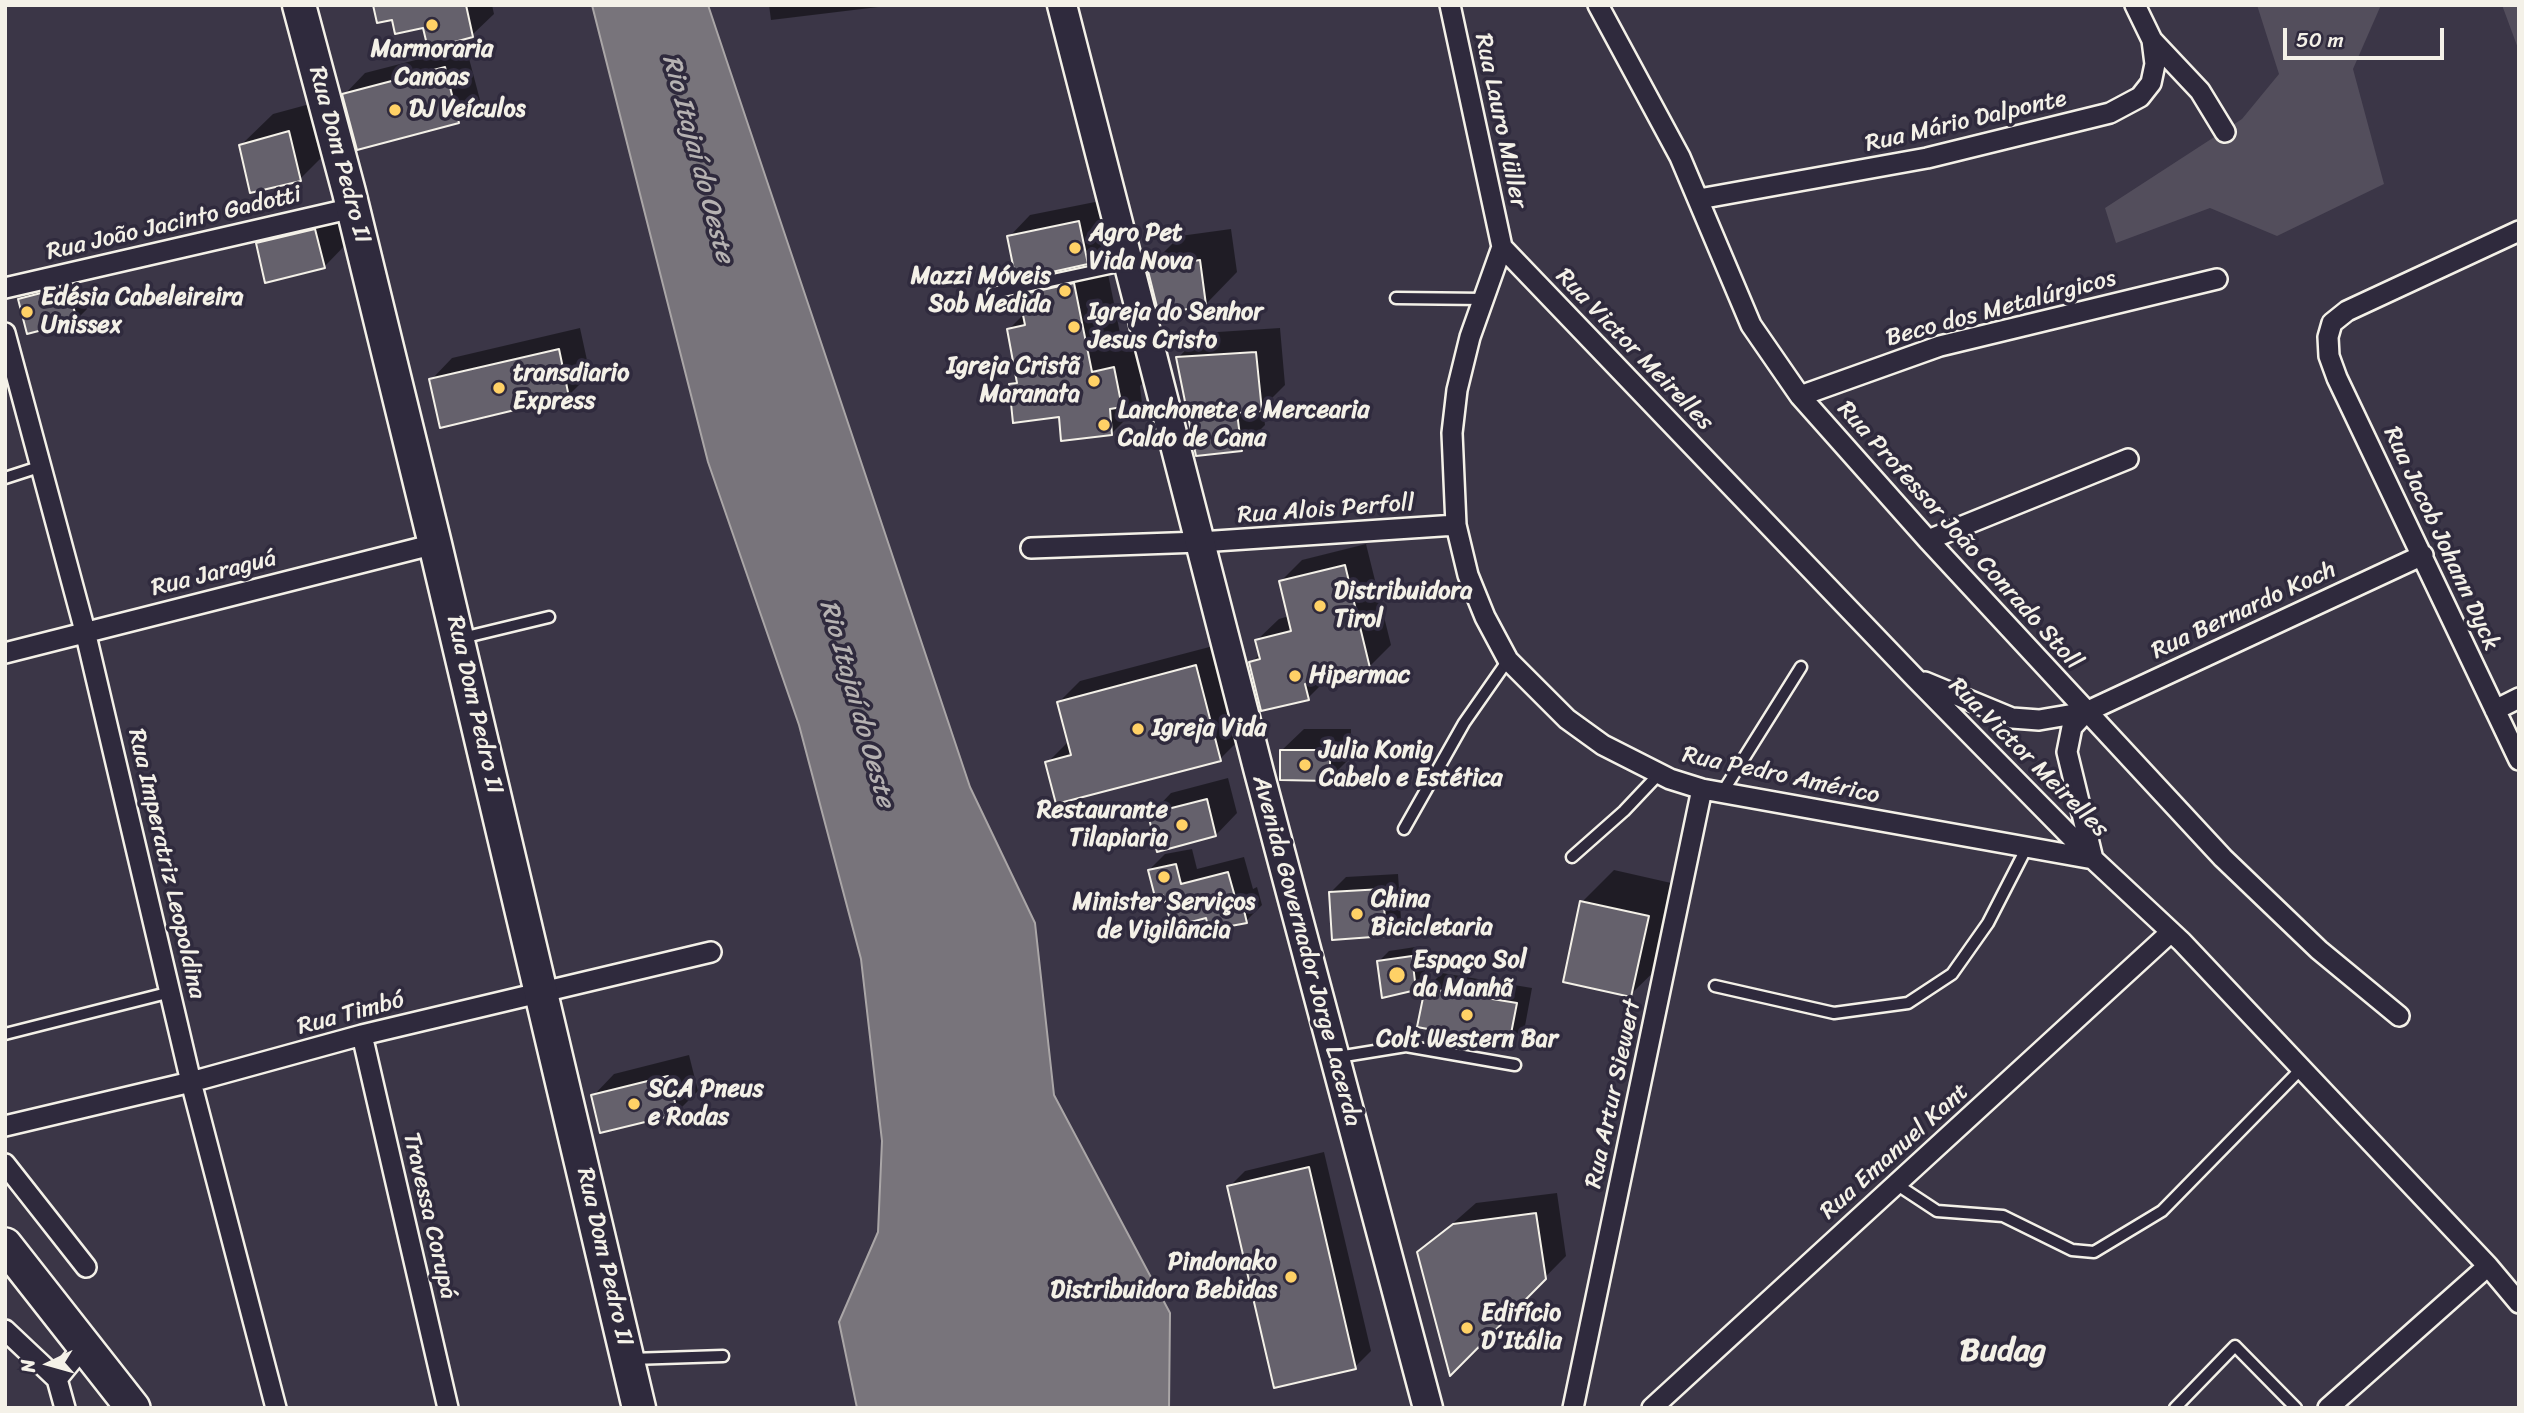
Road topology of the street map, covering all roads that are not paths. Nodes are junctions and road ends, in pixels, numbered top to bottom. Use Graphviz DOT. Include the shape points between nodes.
graph roads {
  1 [pos="299,5"];
  2 [pos="1062,5"];
  3 [pos="1450,5"];
  4 [pos="1598,5"];
  5 [pos="2135,5"];
  6 [pos="2152,40"];
  7 [pos="2225,132"];
  8 [pos="1699,199"];
  9 [pos="353,208"];
  10 [pos="2519,231"];
  11 [pos="1502,247"];
  12 [pos="1128,264"];
  13 [pos="2217,279"];
  14 [pos="5,288"];
  15 [pos="993,293"];
  16 [pos="1396,299"];
  17 [pos="1483,299"];
  18 [pos="5,333"];
  19 [pos="1800,396"];
  20 [pos="2129,459"];
  21 [pos="39,467"];
  22 [pos="5,478"];
  23 [pos="1456,526"];
  24 [pos="1928,540"];
  25 [pos="1200,542"];
  26 [pos="435,544"];
  27 [pos="1031,548"];
  28 [pos="2423,555"];
  29 [pos="550,617"];
  30 [pos="85,631"];
  31 [pos="458,639"];
  32 [pos="5,653"];
  33 [pos="1508,660"];
  34 [pos="1801,667"];
  35 [pos="1915,678"];
  36 [pos="2519,698"];
  37 [pos="2494,710"];
  38 [pos="2086,712"];
  39 [pos="2039,720"];
  40 [pos="2067,752"];
  41 [pos="2519,760"];
  42 [pos="1659,774"];
  43 [pos="1702,789"];
  44 [pos="1722,793"];
  45 [pos="1404,829"];
  46 [pos="2027,847"];
  47 [pos="1572,857"];
  48 [pos="2093,859"];
  49 [pos="2171,932"];
  50 [pos="711,952"];
  51 [pos="1715,986"];
  52 [pos="542,991"];
  53 [pos="171,992"];
  54 [pos="2399,1016"];
  55 [pos="5,1034"];
  56 [pos="362,1035"];
  57 [pos="1335,1058"];
  58 [pos="1515,1065"];
  59 [pos="2301,1069"];
  60 [pos="191,1082"];
  61 [pos="5,1126"];
  62 [pos="5,1164"];
  63 [pos="1896,1184"];
  64 [pos="5,1245"];
  65 [pos="2488,1266"];
  66 [pos="86,1267"];
  67 [pos="2519,1303"];
  68 [pos="5,1330"];
  69 [pos="85,1346"];
  70 [pos="723,1356"];
  71 [pos="627,1359"];
  72 [pos="57,1379"];
  73 [pos="65,1408"];
  74 [pos="133,1408"];
  75 [pos="276,1408"];
  76 [pos="448,1408"];
  77 [pos="639,1408"];
  78 [pos="1428,1408"];
  79 [pos="1573,1408"];
  80 [pos="1651,1408"];
  81 [pos="2175,1408"];
  82 [pos="2295,1408"];
  83 [pos="2328,1408"];
  1 -- 9 [label="main road, Rua Dom Pedro II"];
  2 -- 12 [label="main road, Avenida Governador Jorge Lacerda"];
  3 -- 11 [label="street, Rua Lauro Müller"];
  4 -- 8 [label="street, Rua Professor João Conrado Stoll"];
  5 -- 6 [label="street, Rua Mário Dalponte"];
  6 -- 7 [label="street" via="2200,91"];
  6 -- 8 [label="street, Rua Mário Dalponte" via="2155,64 2151,83 2140,97 2110,113 1927,158"];
  8 -- 19 [label="street, Rua Professor João Conrado Stoll" via="1751,325"];
  9 -- 14 [label="street, Rua João Jacinto Gadotti"];
  9 -- 26 [label="main road, Rua Dom Pedro II"];
  10 -- 28 [label="street, Rua Jacob Johann Dyck" via="2347,311 2332,323 2329,356 2337,378"];
  11 -- 17 [label="street, Rua Pedro Américo"];
  11 -- 35 [label="street, Rua Victor Meirelles"];
  12 -- 15 [label="lane"];
  12 -- 25 [label="main road, Avenida Governador Jorge Lacerda"];
  13 -- 19 [label="street, Beco dos Metalúrgicos" via="1940,346"];
  16 -- 17 [label="lane"];
  17 -- 23 [label="street, Rua Pedro Américo" via="1457,390 1452,433"];
  18 -- 21 [label="street, Rua Imperatriz Leopoldina"];
  19 -- 24 [label="street, Rua Professor João Conrado Stoll"];
  20 -- 24 [label="street"];
  21 -- 22 [label="lane"];
  21 -- 30 [label="street, Rua Imperatriz Leopoldina"];
  23 -- 25 [label="street, Rua Alois Perfoll"];
  23 -- 33 [label="street, Rua Pedro Américo" via="1468,575"];
  24 -- 38 [label="street, Rua Professor João Conrado Stoll"];
  25 -- 27 [label="street, Rua Alois Perfoll"];
  25 -- 57 [label="main road, Avenida Governador Jorge Lacerda"];
  26 -- 30 [label="street, Rua Jaraguá"];
  26 -- 31 [label="main road, Rua Dom Pedro II"];
  28 -- 37 [label="street, Rua Jacob Johann Dyck"];
  28 -- 38 [label="street, Rua Bernardo Koch"];
  29 -- 31 [label="lane"];
  30 -- 32 [label="street, Rua Jaraguá"];
  30 -- 53 [label="street, Rua Imperatriz Leopoldina"];
  31 -- 52 [label="main road, Rua Dom Pedro II"];
  33 -- 42 [label="street, Rua Pedro Américo" via="1567,719 1602,745"];
  33 -- 45 [label="lane" via="1464,723"];
  34 -- 44 [label="lane"];
  35 -- 39 [label="street, Rua Bernardo Koch" via="2012,718"];
  35 -- 48 [label="street, Rua Victor Meirelles"];
  36 -- 37 [label="street"];
  37 -- 41 [label="street, Rua Jacob Johann Dyck"];
  38 -- 39 [label="street, Rua Bernardo Koch"];
  38 -- 40 [label="street" via="2072,727"];
  38 -- 54 [label="street, Rua Professor João Conrado Stoll" via="2281,915"];
  39 -- 40 [label="street"];
  40 -- 48 [label="street"];
  42 -- 43 [label="street, Rua Pedro Américo"];
  42 -- 47 [label="lane"];
  43 -- 44 [label="street, Rua Pedro Américo"];
  43 -- 79 [label="street, Rua Artur Siewert"];
  44 -- 46 [label="street, Rua Pedro Américo"];
  46 -- 48 [label="street, Rua Pedro Américo"];
  46 -- 51 [label="lane" via="1988,923 1952,974 1908,1003 1834,1013"];
  48 -- 49 [label="street, Rua Victor Meirelles"];
  49 -- 59 [label="street, Rua Victor Meirelles"];
  49 -- 63 [label="street, Rua Emanuel Kant"];
  50 -- 52 [label="street, Rua Timbó"];
  52 -- 56 [label="street, Rua Timbó"];
  52 -- 71 [label="main road, Rua Dom Pedro II"];
  53 -- 55 [label="lane"];
  53 -- 60 [label="street, Rua Imperatriz Leopoldina"];
  56 -- 60 [label="street, Rua Timbó"];
  56 -- 76 [label="street, Travessa Corupá"];
  57 -- 58 [label="lane" via="1406,1046"];
  57 -- 78 [label="main road, Avenida Governador Jorge Lacerda"];
  59 -- 63 [label="lane" via="2162,1211 2094,1252 2071,1250 2003,1216 1937,1211"];
  59 -- 65 [label="street, Rua Victor Meirelles"];
  60 -- 61 [label="street, Rua Timbó"];
  60 -- 75 [label="street, Rua Imperatriz Leopoldina"];
  62 -- 66 [label="street"];
  63 -- 80 [label="street, Rua Emanuel Kant"];
  64 -- 69 [label="highway"];
  65 -- 67 [label="street, Rua Victor Meirelles"];
  65 -- 83 [label="street"];
  68 -- 72 [label="street"];
  69 -- 72 [label="street"];
  69 -- 74 [label="highway"];
  70 -- 71 [label="lane"];
  71 -- 77 [label="main road, Rua Dom Pedro II"];
  72 -- 73 [label="street"];
  81 -- 82 [label="lane" via="2235,1346"];
}
